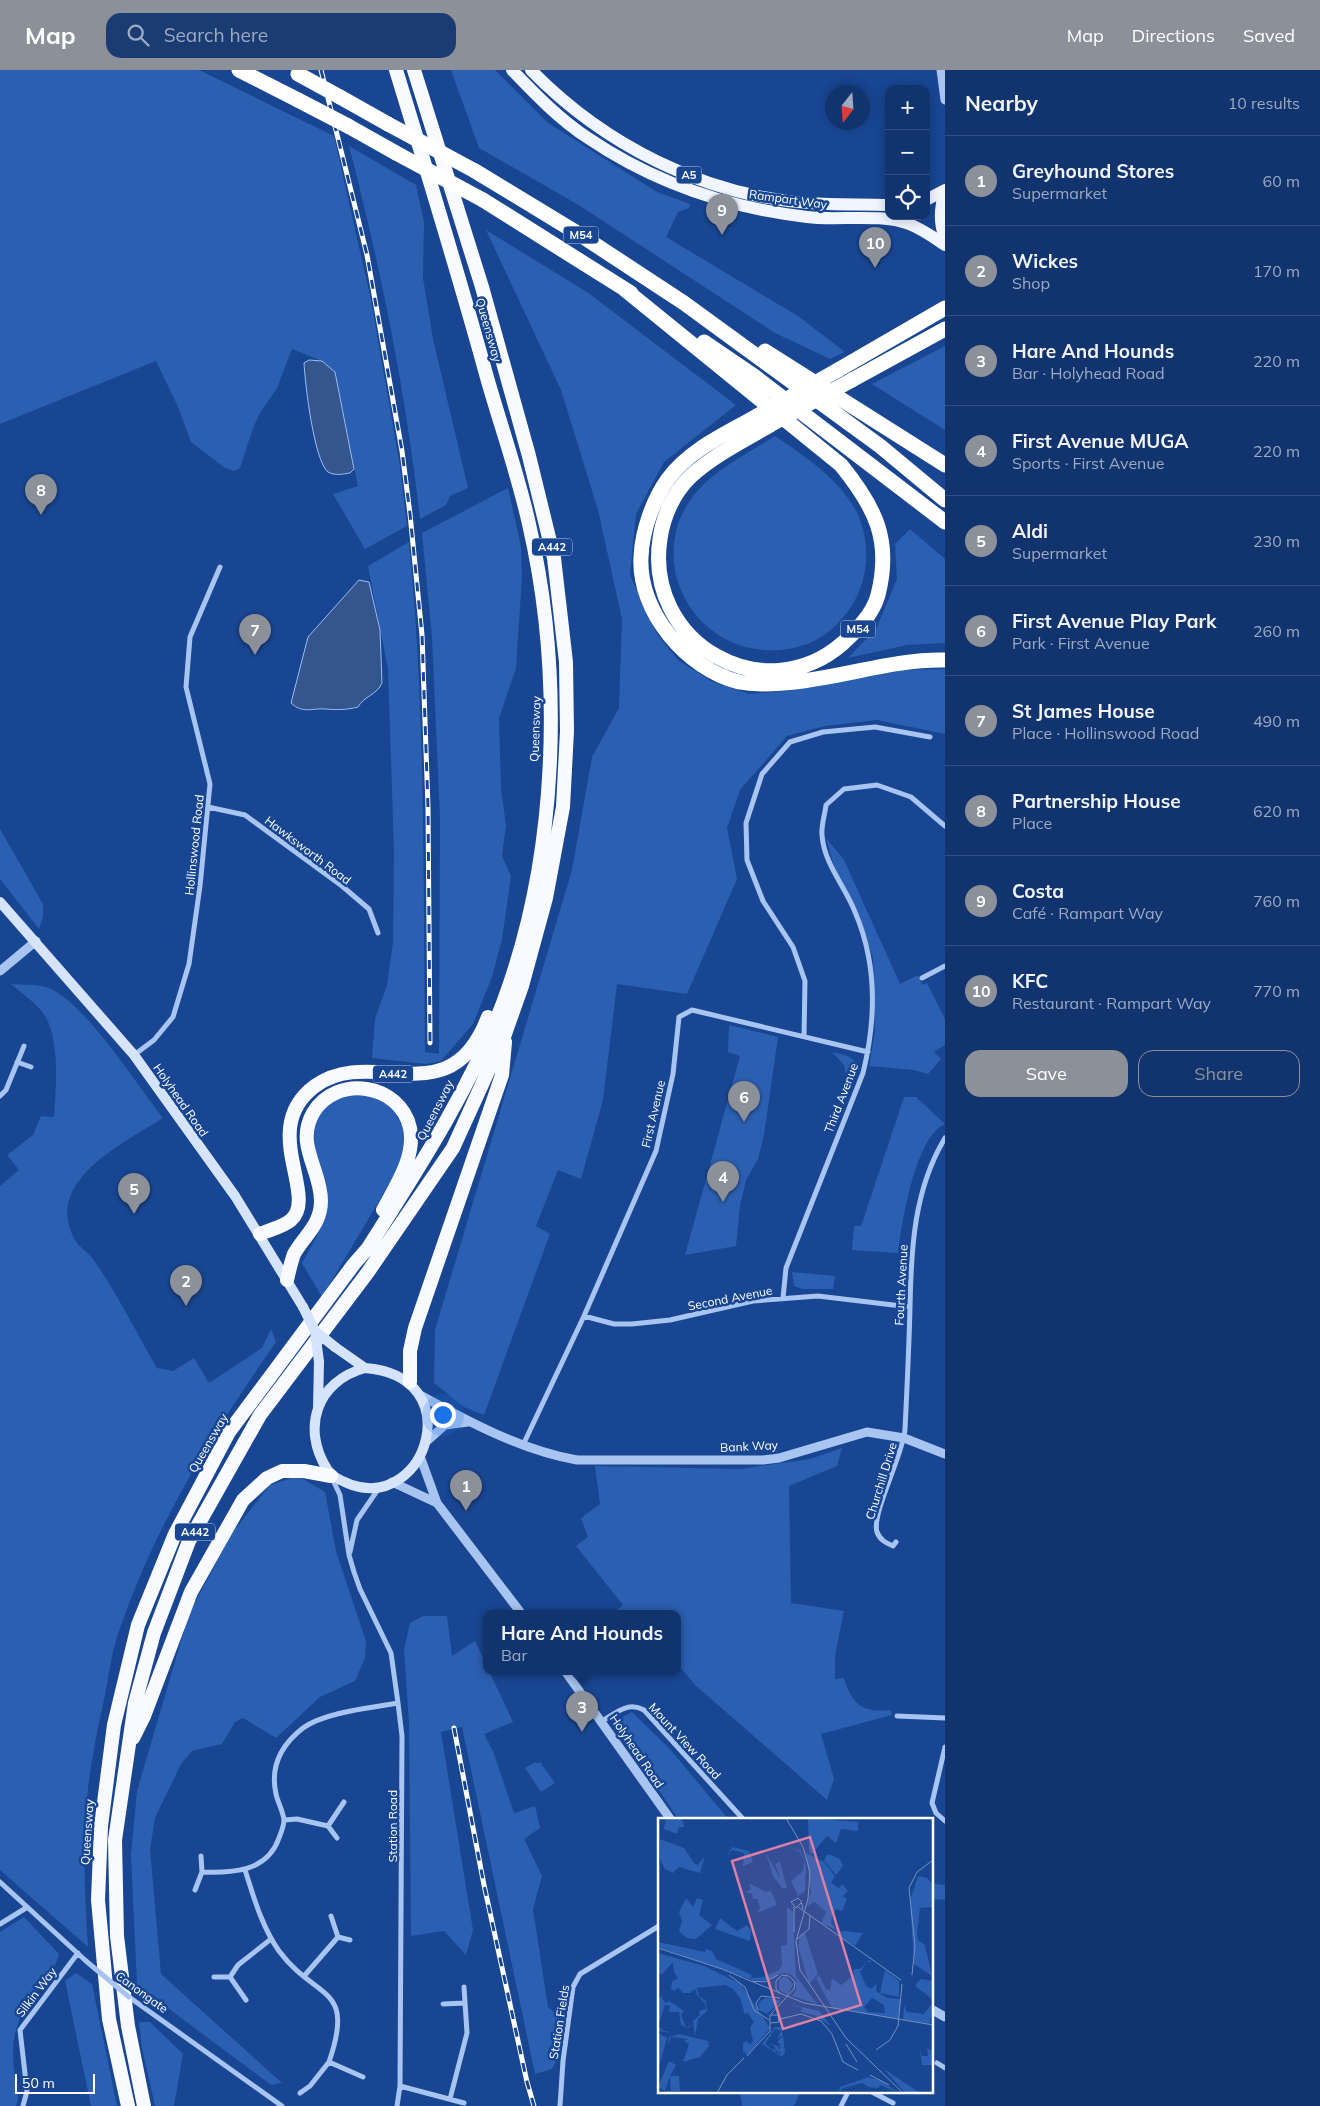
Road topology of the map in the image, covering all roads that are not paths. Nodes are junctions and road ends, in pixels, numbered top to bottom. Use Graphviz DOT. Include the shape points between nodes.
graph roads {
  1 [pos="239,70"];
  2 [pos="396,70"];
  3 [pos="414,70"];
  4 [pos="512,70"];
  5 [pos="531,70"];
  6 [pos="941,70"];
  7 [pos="293,72"];
  8 [pos="945,100"];
  9 [pos="945,191"];
  10 [pos="930,198"];
  11 [pos="885,205"];
  12 [pos="945,238"];
  13 [pos="945,244"];
  14 [pos="623,288"];
  15 [pos="684,303"];
  16 [pos="945,308"];
  17 [pos="945,329"];
  18 [pos="945,465"];
  19 [pos="945,500"];
  20 [pos="945,522"];
  21 [pos="220,567"];
  22 [pos="945,660"];
  23 [pos="930,737"];
  24 [pos="208,807"];
  25 [pos="945,826"];
  26 [pos="0,902"];
  27 [pos="526,924"];
  28 [pos="378,933"];
  29 [pos="36,941"];
  30 [pos="945,966"];
  31 [pos="0,971"];
  32 [pos="922,978"];
  33 [pos="505,1034"];
  34 [pos="804,1037"];
  35 [pos="24,1046"];
  36 [pos="868,1052"];
  37 [pos="134,1055"];
  38 [pos="18,1062"];
  39 [pos="31,1068"];
  40 [pos="0,1096"];
  41 [pos="945,1138"];
  42 [pos="260,1234"];
  43 [pos="354,1264"];
  44 [pos="286,1280"];
  45 [pos="782,1298"];
  46 [pos="910,1307"];
  47 [pos="584,1316"];
  48 [pos="315,1331"];
  49 [pos="365,1368"];
  50 [pos="415,1388"];
  51 [pos="318,1409"];
  52 [pos="468,1422"];
  53 [pos="904,1438"];
  54 [pos="426,1442"];
  55 [pos="523,1445"];
  56 [pos="945,1454"];
  57 [pos="420,1456"];
  58 [pos="331,1476"];
  59 [pos="392,1483"];
  60 [pos="380,1488"];
  61 [pos="437,1503"];
  62 [pos="896,1542"];
  63 [pos="349,1555"];
  64 [pos="519,1610"];
  65 [pos="568,1675"];
  66 [pos="398,1702"];
  67 [pos="897,1716"];
  68 [pos="945,1718"];
  69 [pos="602,1722"];
  70 [pos="945,1747"];
  71 [pos="126,1752"];
  72 [pos="344,1802"];
  73 [pos="670,1818"];
  74 [pos="742,1818"];
  75 [pos="284,1820"];
  76 [pos="945,1821"];
  77 [pos="328,1826"];
  78 [pos="337,1838"];
  79 [pos="202,1856"];
  80 [pos="245,1870"];
  81 [pos="202,1872"];
  82 [pos="0,1882"];
  83 [pos="195,1890"];
  84 [pos="26,1908"];
  85 [pos="331,1916"];
  86 [pos="0,1924"];
  87 [pos="658,1927"];
  88 [pos="338,1937"];
  89 [pos="271,1939"];
  90 [pos="350,1940"];
  91 [pos="78,1953"];
  92 [pos="305,1975"];
  93 [pos="214,1977"];
  94 [pos="230,1977"];
  95 [pos="464,1987"];
  96 [pos="246,2000"];
  97 [pos="465,2003"];
  98 [pos="443,2004"];
  99 [pos="932,2010"];
  100 [pos="945,2017"];
  101 [pos="329,2062"];
  102 [pos="937,2063"];
  103 [pos="945,2068"];
  104 [pos="363,2077"];
  105 [pos="400,2086"];
  106 [pos="300,2093"];
  107 [pos="847,2094"];
  108 [pos="876,2094"];
  109 [pos="450,2099"];
  110 [pos="464,2103"];
  111 [pos="893,2103"];
  112 [pos="23,2106"];
  113 [pos="128,2106"];
  114 [pos="144,2106"];
  115 [pos="282,2106"];
  116 [pos="397,2106"];
  117 [pos="560,2106"];
  118 [pos="841,2106"];
  1 -- 14 [label="highway, M54, bridge" via="482,200"];
  2 -- 27 [label="highway, Queensway / A442" via="529,522 540,580 551,670 551,729 546,805"];
  3 -- 33 [label="highway, Queensway / A442" via="482,287 530,456 554,558 566,662 566,759 556,857 522,986"];
  4 -- 13 [label="main road, Rampart Way / A5" via="587,138 645,171 682,187 740,206 792,215 907,223"];
  5 -- 11 [label="main road, Rampart Way / A5" via="558,97 594,125 656,161 692,176 776,199"];
  6 -- 8 [label="street"];
  7 -- 15 [label="highway, M54, bridge" via="476,171"];
  9 -- 10 [label="main road"];
  9 -- 12 [label="main road" via="941,211"];
  14 -- 17 [label="highway, M54, bridge" via="840,464 862,490 877,518 883,542 883,574 875,604 856,632 834,651 805,665 774,670 726,662 692,641 675,620 663,594 657,556 662,525 674,497 690,477 713,458 770,425 852,380"];
  14 -- 20 [label="highway, M54" via="754,376"];
  15 -- 18 [label="highway, M54"];
  15 -- 19 [label="highway, M54" via="880,446"];
  16 -- 22 [label="highway, bridge" via="713,439 687,459 661,491 646,530 641,557 647,596 662,624 680,647 705,668 738,682 760,685 814,681 895,664"];
  21 -- 24 [label="street, Hollinswood Road" via="190,638 186,687 210,784"];
  23 -- 34 [label="street" via="875,727 823,732 790,742 762,774 746,822 746,860 763,901 793,946 805,981"];
  24 -- 28 [label="street, Hawksworth Road" via="245,815 342,886 369,910"];
  24 -- 37 [label="street, Hollinswood Road" via="189,964 173,1017 154,1040"];
  25 -- 36 [label="street, Third Avenue" via="911,797 877,786 844,789 826,805 822,835 832,869 855,912 868,950 873,1003"];
  26 -- 29 [label="main road, Holyhead Road"];
  27 -- 42 [label="highway, A442" via="514,944 487,1020 458,1060 447,1068 425,1074 341,1073 306,1094 289,1128 289,1148 298,1192 296,1213 291,1220"];
  27 -- 43 [label="highway, Queensway / A442" via="502,1003 439,1137 368,1248"];
  29 -- 31 [label="street"];
  29 -- 37 [label="main road, Holyhead Road"];
  30 -- 32 [label="street"];
  33 -- 50 [label="highway, A442" via="502,1074 415,1328 410,1351"];
  33 -- 71 [label="highway, Queensway / A442" via="453,1148 368,1272 260,1415 189,1541 154,1634 135,1703"];
  34 -- 36 [label="street, First Avenue"];
  34 -- 47 [label="street, First Avenue" via="692,1010 679,1017 673,1074 656,1151"];
  35 -- 38 [label="street"];
  36 -- 45 [label="street, Third Avenue" via="786,1268"];
  37 -- 42 [label="main road, Holyhead Road"];
  38 -- 39 [label="street"];
  38 -- 40 [label="street"];
  41 -- 46 [label="street, Fourth Avenue" via="936,1152 921,1193 913,1234"];
  42 -- 44 [label="main road, Holyhead Road"];
  43 -- 44 [label="highway, A442" via="398,1182 410,1145 410,1128 400,1108 386,1096 367,1088 330,1094 319,1104 308,1125 306,1148 321,1203 308,1238 294,1254"];
  43 -- 113 [label="highway, Queensway / A442" via="229,1432 175,1534 138,1625 114,1725 101,1826 98,1900 109,2018"];
  44 -- 48 [label="main road, Holyhead Road, bridge"];
  45 -- 46 [label="street, Second Avenue" via="848,1298"];
  45 -- 47 [label="street, Second Avenue" via="753,1301 670,1320 632,1324 614,1324"];
  46 -- 53 [label="street, Fourth Avenue"];
  47 -- 55 [label="street, First Avenue"];
  48 -- 49 [label="main road, Holyhead Road, bridge"];
  48 -- 51 [label="main road, Holyhead Road, bridge"];
  49 -- 50 [label="main road" via="395,1374"];
  49 -- 51 [label="main road" via="342,1378 328,1391"];
  50 -- 52 [label="street, Bank Way"];
  50 -- 54 [label="main road" via="428,1420"];
  51 -- 58 [label="main road" via="315,1423 317,1454"];
  52 -- 54 [label="street" via="445,1425"];
  52 -- 55 [label="street, Bank Way"];
  53 -- 55 [label="street, Bank Way" via="867,1432 763,1460 577,1460 547,1455"];
  53 -- 56 [label="street, Bank Way"];
  53 -- 62 [label="street, Churchill Drive" via="876,1530 883,1541 893,1546"];
  54 -- 57 [label="main road"];
  57 -- 59 [label="main road" via="402,1478"];
  57 -- 61 [label="street"];
  58 -- 60 [label="main road" via="358,1487"];
  58 -- 63 [label="street, Station Road" via="340,1495"];
  58 -- 71 [label="highway, A442" via="282,1471 267,1478 243,1500 191,1592 144,1716"];
  59 -- 60 [label="main road"];
  59 -- 61 [label="street"];
  60 -- 63 [label="street, Station Road" via="356,1520"];
  61 -- 64 [label="street"];
  63 -- 66 [label="street, Station Road" via="360,1589 391,1653"];
  65 -- 69 [label="street, Holyhead Road"];
  66 -- 75 [label="street" via="318,1720 290,1741 274,1771 276,1796"];
  66 -- 105 [label="street, Station Road" via="402,1736"];
  67 -- 68 [label="street"];
  69 -- 73 [label="street, Holyhead Road"];
  69 -- 74 [label="street, Mount View Road" via="627,1706 644,1710"];
  70 -- 76 [label="street" via="932,1803 936,1813"];
  71 -- 114 [label="highway, Queensway / A442" via="115,1840 117,1936 128,2026"];
  72 -- 77 [label="street"];
  75 -- 77 [label="street" via="297,1819"];
  75 -- 80 [label="street" via="276,1846 257,1864"];
  77 -- 78 [label="street"];
  79 -- 81 [label="street"];
  80 -- 81 [label="street"];
  80 -- 89 [label="street" via="260,1917"];
  81 -- 83 [label="street"];
  82 -- 84 [label="street, Canongate"];
  84 -- 86 [label="street"];
  84 -- 91 [label="street, Canongate"];
  85 -- 88 [label="street"];
  87 -- 117 [label="street, Station Fields" via="580,1974 573,1987"];
  88 -- 90 [label="street"];
  88 -- 92 [label="street"];
  89 -- 92 [label="street" via="288,1961"];
  89 -- 94 [label="street" via="238,1965"];
  91 -- 112 [label="street, Silkin Way" via="20,2030 27,2091"];
  91 -- 115 [label="street, Canongate, bridge" via="129,1997"];
  92 -- 101 [label="street" via="332,1999 336,2009 338,2032"];
  93 -- 94 [label="street"];
  94 -- 96 [label="street"];
  95 -- 97 [label="street"];
  97 -- 98 [label="street"];
  97 -- 109 [label="street" via="467,2033"];
  99 -- 100 [label="street"];
  101 -- 104 [label="street"];
  101 -- 106 [label="street" via="310,2086"];
  102 -- 103 [label="street"];
  105 -- 109 [label="street"];
  105 -- 116 [label="street, Station Road"];
  107 -- 118 [label="street"];
  108 -- 111 [label="street"];
  109 -- 110 [label="street"];
}
